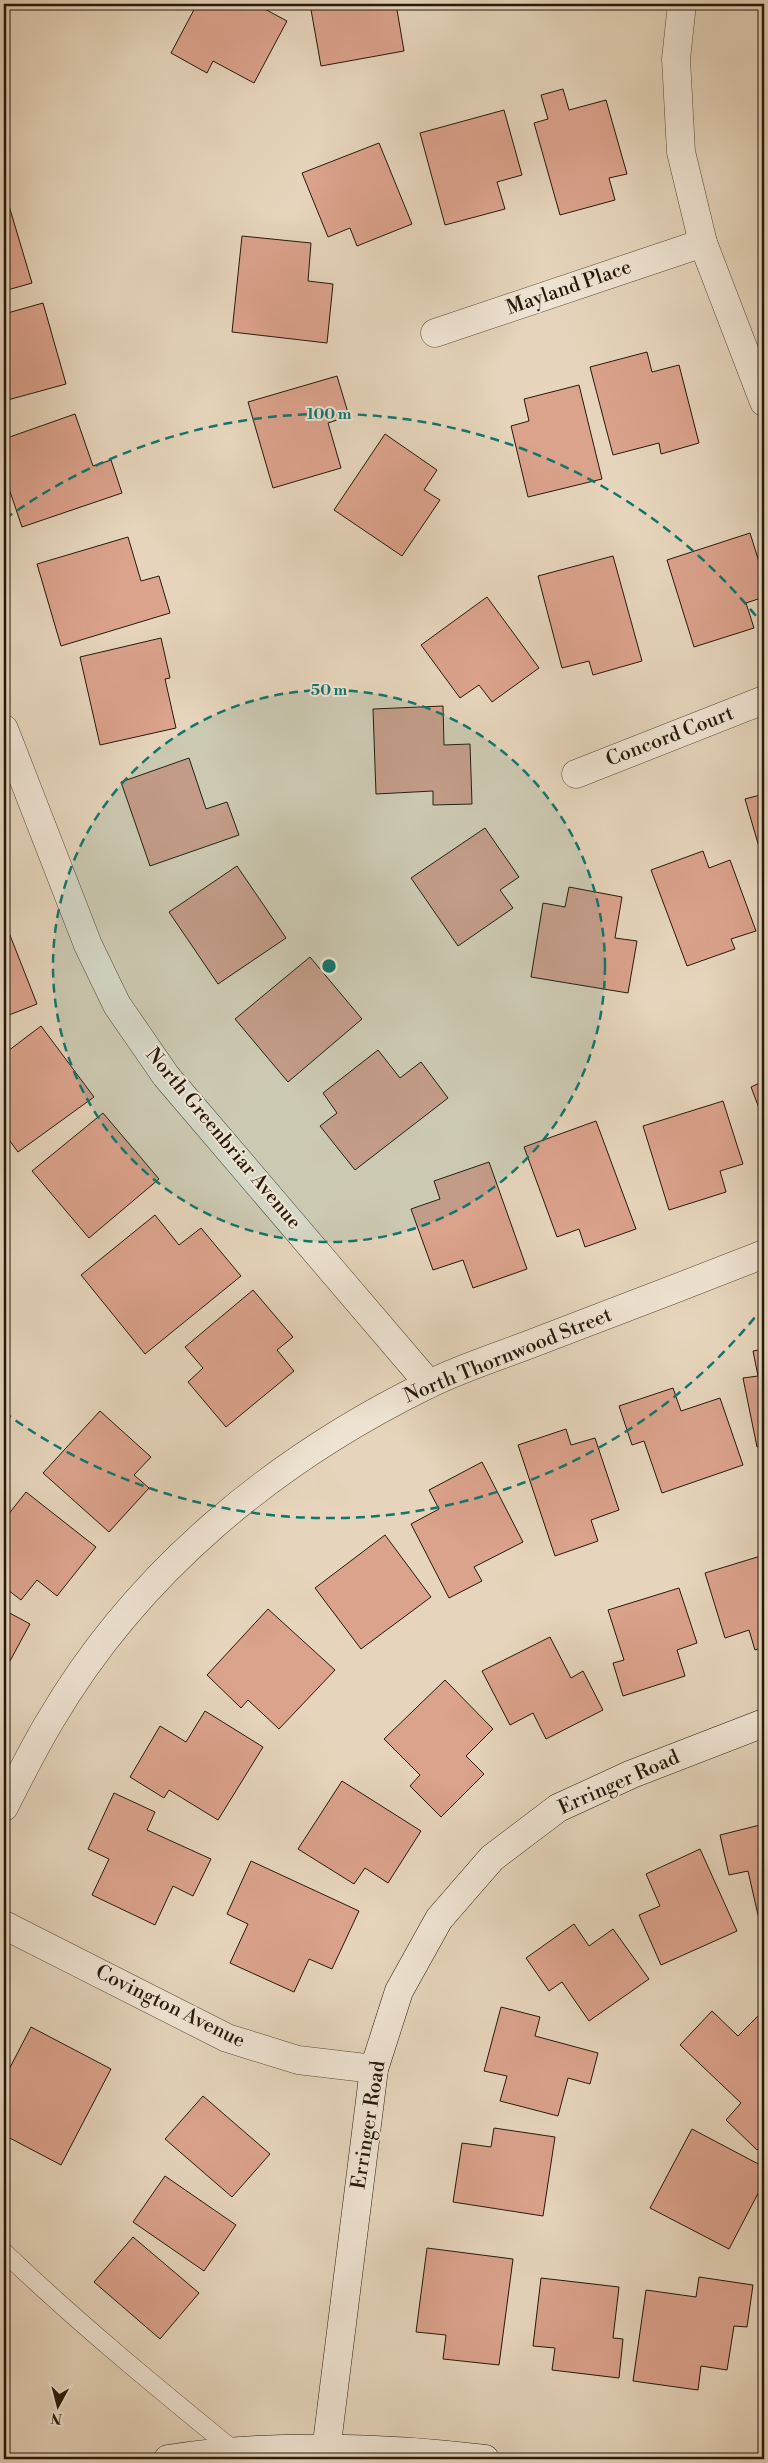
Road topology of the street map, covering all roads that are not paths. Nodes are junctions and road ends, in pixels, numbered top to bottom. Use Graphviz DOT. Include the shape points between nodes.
graph roads {
  1 [pos="682,4"];
  2 [pos="703,243"];
  3 [pos="435,333"];
  4 [pos="764,402"];
  5 [pos="764,700"];
  6 [pos="4,729"];
  7 [pos="576,774"];
  8 [pos="764,1254"];
  9 [pos="429,1384"];
  10 [pos="764,1722"];
  11 [pos="4,1807"];
  12 [pos="4,1924"];
  13 [pos="374,2069"];
  14 [pos="4,2252"];
  15 [pos="236,2452"];
  16 [pos="325,2454"];
  17 [pos="168,2459"];
  18 [pos="484,2459"];
  1 -- 2 [label="street" via="676,59 681,152"];
  2 -- 3 [label="street, Mayland Place"];
  2 -- 4 [label="street"];
  5 -- 7 [label="street, Concord Court"];
  6 -- 9 [label="street, North Greenbriar Avenue" via="88,945 117,1005 166,1076"];
  8 -- 9 [label="street, North Thornwood Street"];
  9 -- 11 [label="street, North Thornwood Street" via="348,1427 284,1468 214,1523 158,1579 99,1648 50,1720"];
  10 -- 13 [label="street, Erringer Road" via="632,1774 558,1808 492,1858 439,1920 399,1991"];
  12 -- 13 [label="street, Covington Avenue" via="227,2038 298,2060"];
  13 -- 16 [label="street, Erringer Road"];
  14 -- 15 [label="lane" via="63,2309"];
  15 -- 16 [label="street"];
  15 -- 17 [label="street"];
  16 -- 18 [label="street" via="419,2451"];
}
